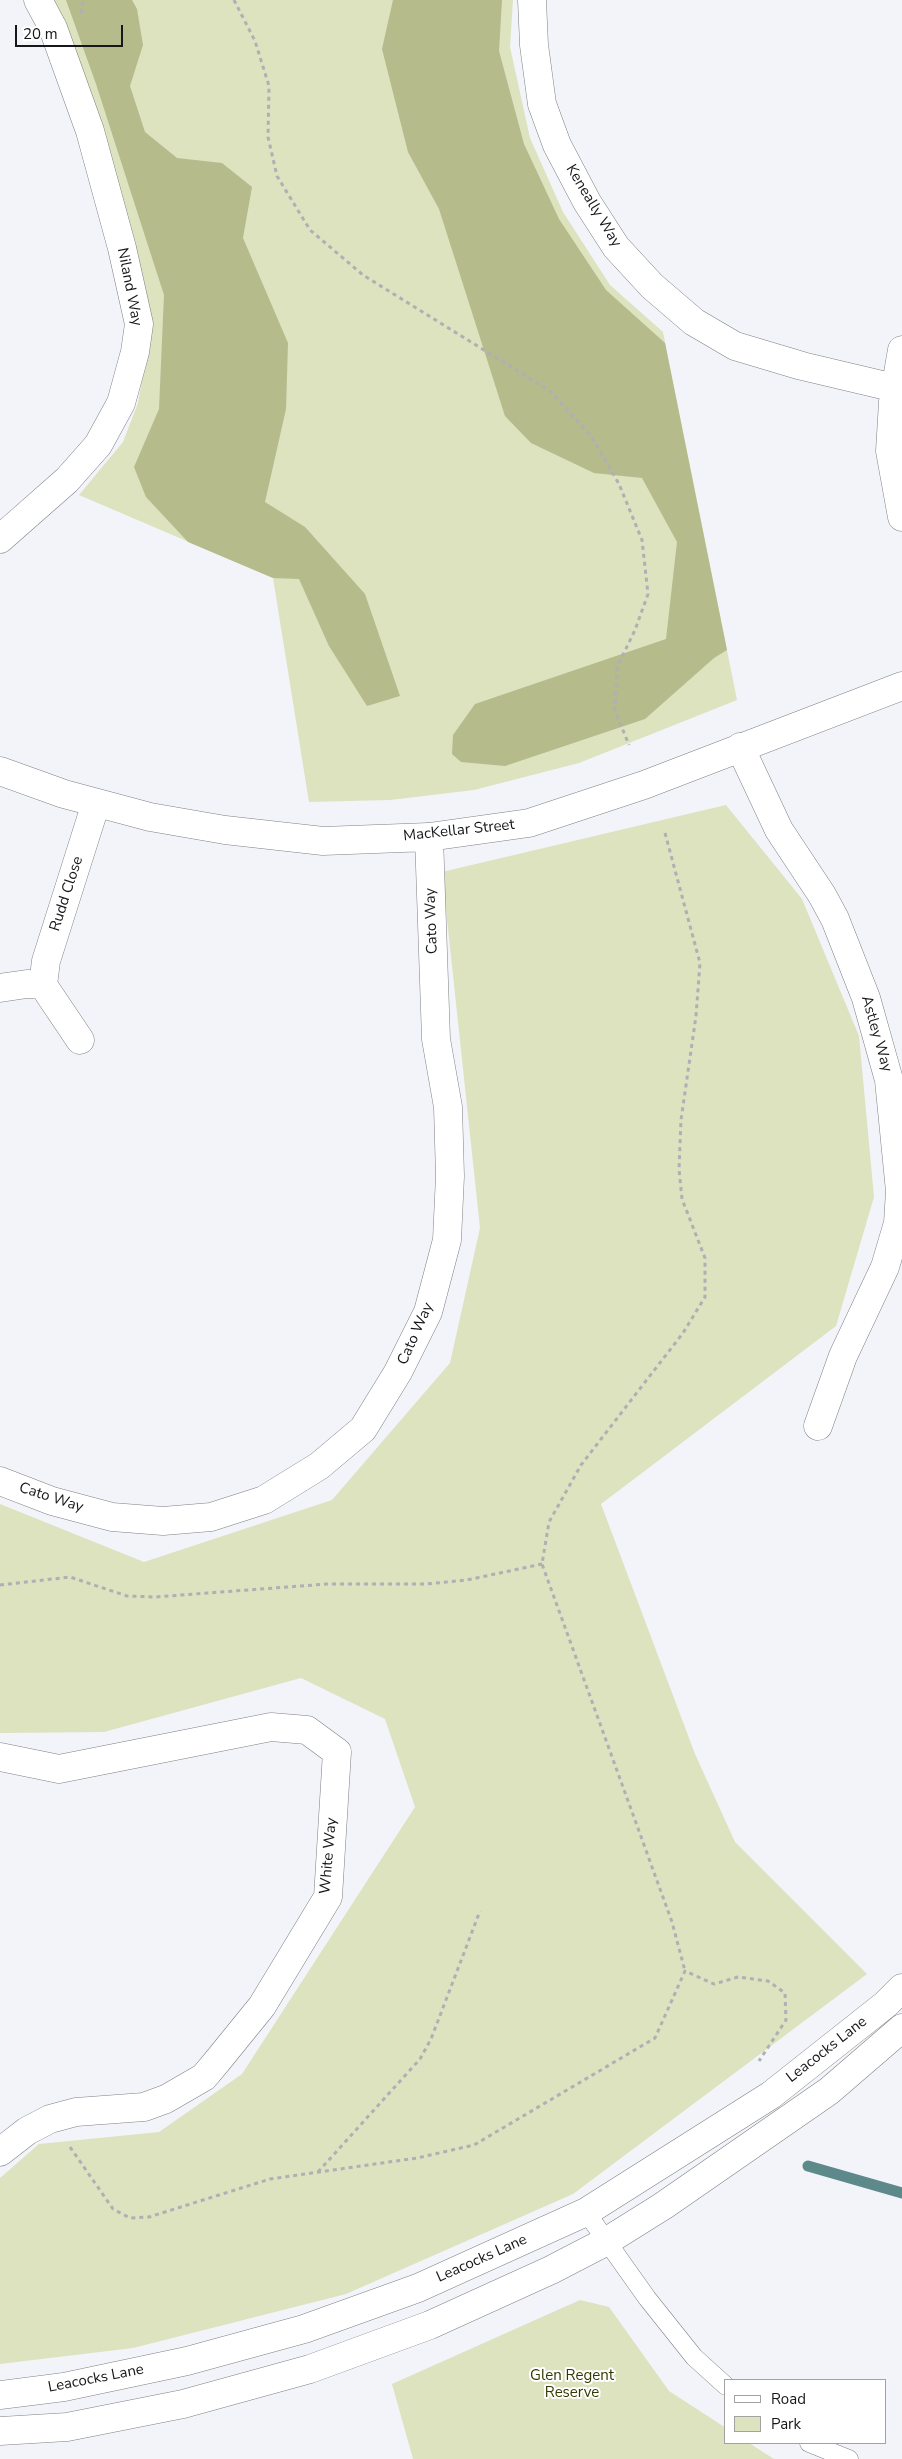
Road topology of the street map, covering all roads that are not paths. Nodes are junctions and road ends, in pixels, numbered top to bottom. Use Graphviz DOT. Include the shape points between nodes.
graph roads {
  1 [pos="38,0"];
  2 [pos="532,0"];
  3 [pos="902,350"];
  4 [pos="895,388"];
  5 [pos="902,517"];
  6 [pos="0,539"];
  7 [pos="902,686"];
  8 [pos="740,746"];
  9 [pos="0,771"];
  10 [pos="96,803"];
  11 [pos="429,837"];
  12 [pos="43,985"];
  13 [pos="0,988"];
  14 [pos="80,1040"];
  15 [pos="818,1426"];
  16 [pos="0,1481"];
  17 [pos="0,1757"];
  18 [pos="902,1988"];
  19 [pos="902,2028"];
  20 [pos="0,2152"];
  21 [pos="586,2212"];
  22 [pos="607,2241"];
  23 [pos="724,2384"];
  24 [pos="0,2395"];
  25 [pos="0,2431"];
  26 [pos="812,2444"];
  27 [pos="849,2459"];
  1 -- 6 [label="street, Niland Way" via="53,28 90,131 139,324 121,403 98,445 67,480"];
  2 -- 4 [label="street, Keneally Way" via="542,104 557,145 587,202 616,247 652,286 694,322 735,346"];
  3 -- 4 [label="street"];
  4 -- 5 [label="street" via="890,451"];
  7 -- 8 [label="street, MacKellar Street"];
  8 -- 11 [label="street, MacKellar Street" via="644,785 529,823"];
  8 -- 15 [label="street, Astley Way" via="779,830 822,895 852,960 878,1036 891,1098 900,1191 898,1223 885,1267 843,1356"];
  9 -- 10 [label="street, MacKellar Street"];
  10 -- 11 [label="street, MacKellar Street" via="150,817 216,828 322,840"];
  10 -- 12 [label="street, Rudd Close" via="46,961"];
  11 -- 16 [label="street, Cato Way" via="436,1039 448,1107 450,1176 447,1240 428,1312 398,1372 363,1429 319,1466 264,1500 211,1517 163,1521 112,1517 52,1501"];
  12 -- 13 [label="street"];
  12 -- 14 [label="street"];
  17 -- 20 [label="street, White Way" via="58,1769 272,1728 307,1730 337,1752 328,1897 262,2006 204,2077 166,2099 144,2107 76,2112 50,2119 27,2130"];
  18 -- 21 [label="street, Leacocks Lane" via="771,2095"];
  19 -- 22 [label="street, Leacocks Lane" via="829,2091"];
  21 -- 22 [label="lane"];
  21 -- 24 [label="street, Leacocks Lane" via="418,2288 304,2329 187,2361 64,2387"];
  22 -- 23 [label="lane" via="676,2335"];
  22 -- 25 [label="street, Leacocks Lane" via="430,2325 310,2369 183,2404 76,2425"];
  26 -- 27 [label="lane"];
}
